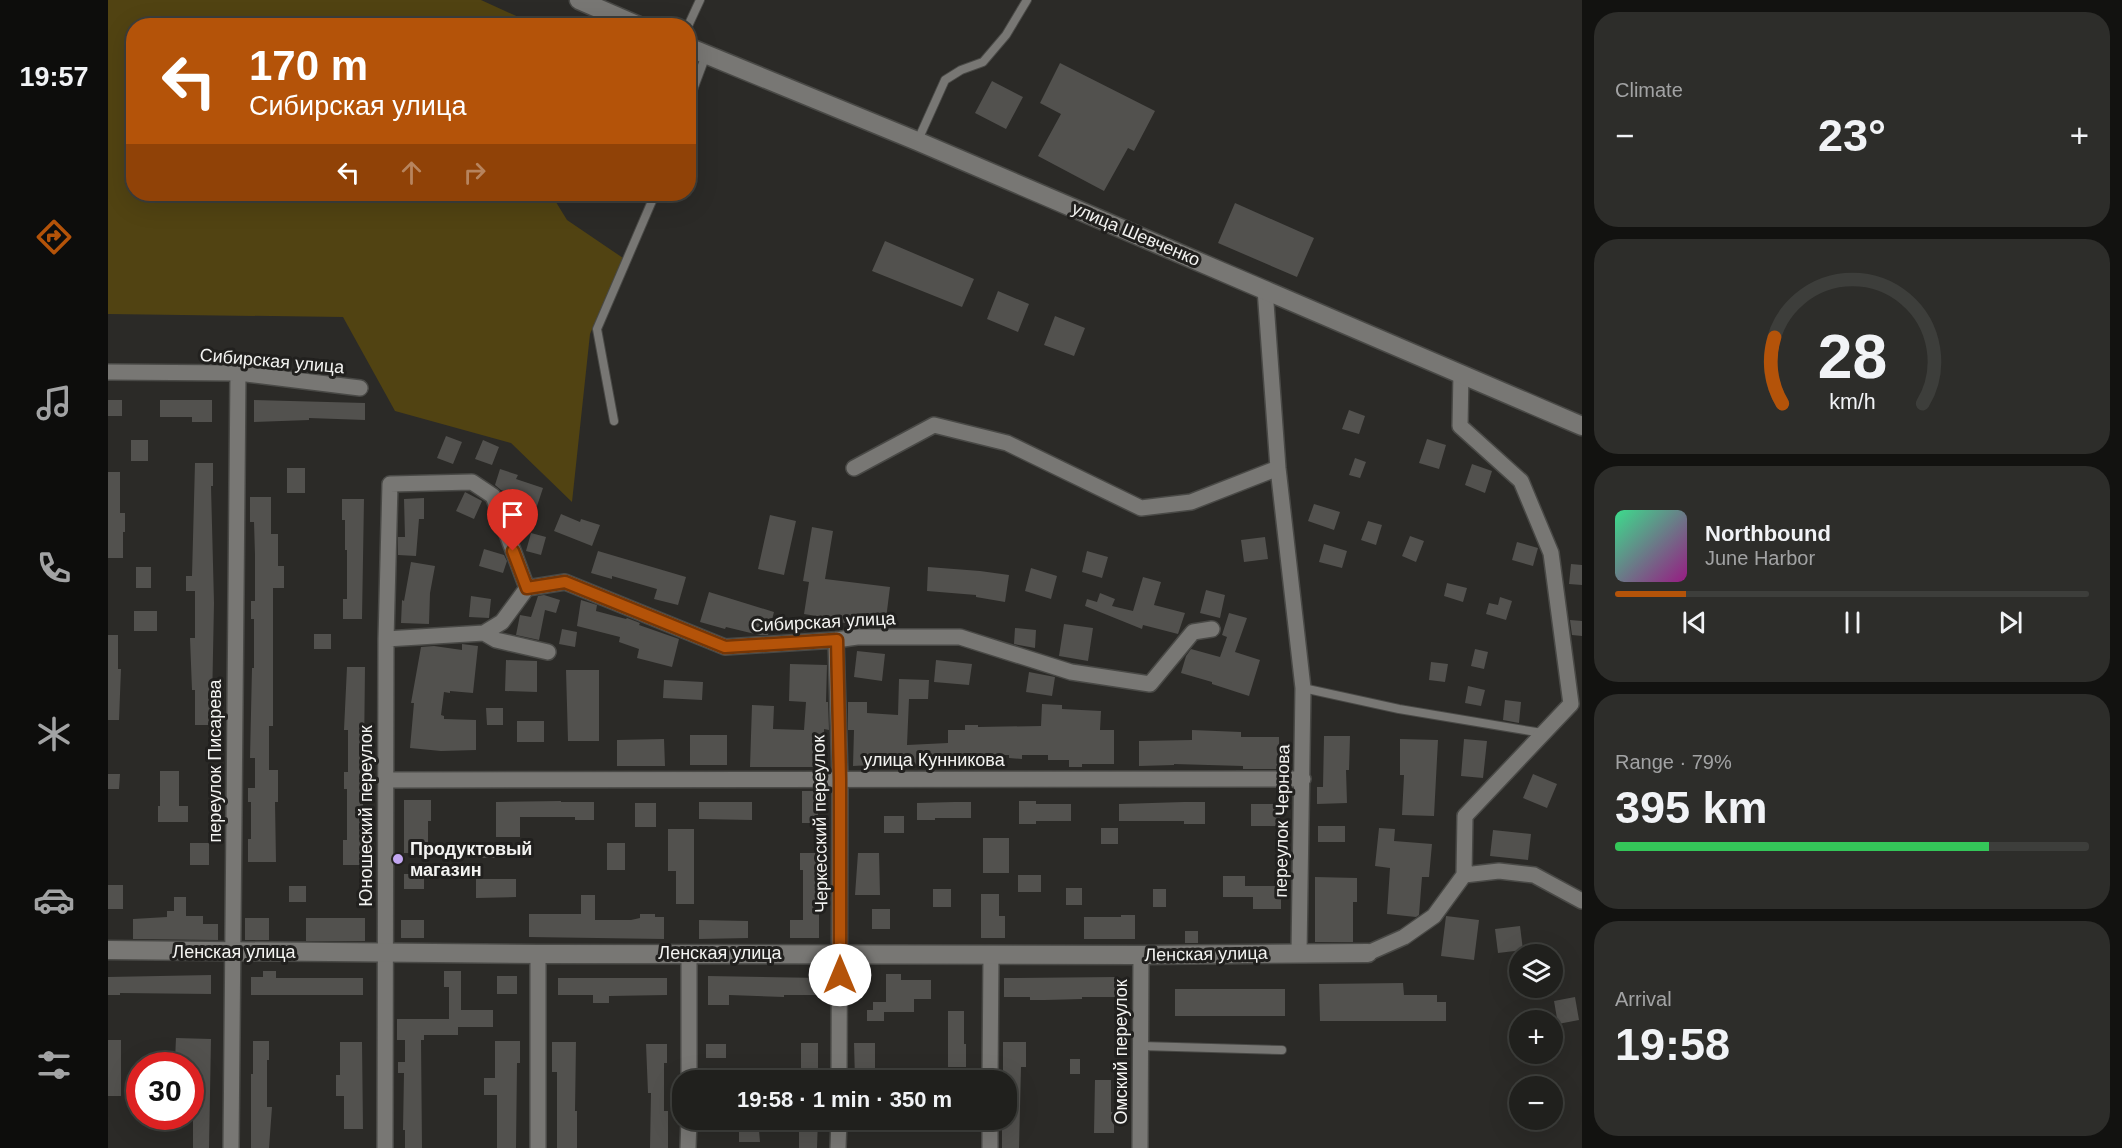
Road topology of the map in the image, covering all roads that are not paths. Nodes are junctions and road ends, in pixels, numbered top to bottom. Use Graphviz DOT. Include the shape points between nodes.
graph roads {
  1 [pos="579,0"];
  2 [pos="700,0"];
  3 [pos="1027,0"];
  4 [pos="621,18"];
  5 [pos="692,18"];
  6 [pos="696,51"];
  7 [pos="706,55"];
  8 [pos="696,82"];
  9 [pos="917,141"];
  10 [pos="652,201"];
  11 [pos="1265,290"];
  12 [pos="108,372"];
  13 [pos="238,374"];
  14 [pos="1461,374"];
  15 [pos="360,388"];
  16 [pos="614,421"];
  17 [pos="1582,426"];
  18 [pos="854,468"];
  19 [pos="1278,468"];
  20 [pos="527,588"];
  21 [pos="1212,629"];
  22 [pos="484,633"];
  23 [pos="386,639"];
  24 [pos="837,640"];
  25 [pos="548,652"];
  26 [pos="1303,688"];
  27 [pos="1543,734"];
  28 [pos="840,779"];
  29 [pos="1303,779"];
  30 [pos="386,780"];
  31 [pos="1464,875"];
  32 [pos="1582,901"];
  33 [pos="108,950"];
  34 [pos="234,952"];
  35 [pos="385,952"];
  36 [pos="689,953"];
  37 [pos="1299,953"];
  38 [pos="1368,953"];
  39 [pos="538,954"];
  40 [pos="840,954"];
  41 [pos="991,955"];
  42 [pos="1141,955"];
  43 [pos="1141,1046"];
  44 [pos="1282,1050"];
  45 [pos="689,1070"];
  46 [pos="839,1070"];
  47 [pos="990,1070"];
  48 [pos="688,1130"];
  49 [pos="839,1130"];
  50 [pos="990,1130"];
  51 [pos="231,1148"];
  52 [pos="385,1148"];
  53 [pos="538,1148"];
  54 [pos="688,1148"];
  55 [pos="838,1148"];
  56 [pos="990,1148"];
  57 [pos="1140,1148"];
  1 -- 4 [label="street"];
  2 -- 5 [label="lane"];
  3 -- 9 [label="lane" via="1006,35 983,62 945,80"];
  6 -- 7 [label="street, улица Шевченко"];
  7 -- 8 [label="lane"];
  7 -- 9 [label="street, улица Шевченко"];
  9 -- 11 [label="street, улица Шевченко"];
  10 -- 16 [label="lane" via="597,329"];
  11 -- 14 [label="street, улица Шевченко"];
  11 -- 19 [label="street, переулок Чернова"];
  12 -- 13 [label="street, Сибирская улица"];
  13 -- 15 [label="street, Сибирская улица"];
  13 -- 34 [label="street, переулок Писарева"];
  14 -- 17 [label="street, улица Шевченко"];
  14 -- 27 [label="street" via="1460,426 1521,481 1551,553 1571,704"];
  18 -- 19 [label="street" via="934,425 1007,443 1141,508 1191,502"];
  19 -- 26 [label="street, переулок Чернова"];
  20 -- 22 [label="street" via="502,622"];
  20 -- 23 [label="street, Юношеский переулок" via="493,496 472,482 390,484"];
  20 -- 24 [label="street, Сибирская улица" via="565,582 725,647"];
  21 -- 24 [label="street, Сибирская улица" via="1193,632 1150,684 1071,672 960,637"];
  22 -- 23 [label="street"];
  22 -- 25 [label="street" via="496,640"];
  23 -- 30 [label="street, Юношеский переулок"];
  24 -- 28 [label="street, Черкесский переулок"];
  26 -- 27 [label="lane"];
  26 -- 29 [label="street, переулок Чернова"];
  27 -- 31 [label="street" via="1465,816"];
  28 -- 29 [label="street, улица Кунникова"];
  28 -- 30 [label="street, улица Кунникова"];
  28 -- 40 [label="street, Черкесский переулок"];
  29 -- 37 [label="street, переулок Чернова"];
  30 -- 35 [label="street, Юношеский переулок"];
  31 -- 32 [label="street" via="1499,870 1534,875"];
  31 -- 38 [label="street" via="1434,916 1404,938"];
  33 -- 34 [label="street, Ленская улица"];
  34 -- 35 [label="street, Ленская улица"];
  34 -- 51 [label="street, переулок Писарева"];
  35 -- 39 [label="street, Ленская улица"];
  35 -- 52 [label="street, Юношеский переулок"];
  36 -- 39 [label="street, Ленская улица"];
  36 -- 40 [label="street, Ленская улица"];
  36 -- 45 [label="street"];
  37 -- 38 [label="street, Ленская улица"];
  37 -- 42 [label="street, Ленская улица"];
  39 -- 53 [label="street"];
  40 -- 41 [label="street, Ленская улица"];
  40 -- 46 [label="street, Черкесский переулок"];
  41 -- 42 [label="street, Ленская улица"];
  41 -- 47 [label="street"];
  42 -- 43 [label="street, Омский переулок"];
  43 -- 44 [label="lane"];
  43 -- 57 [label="street, Омский переулок"];
  48 -- 54 [label="street"];
  49 -- 55 [label="street"];
  50 -- 56 [label="street"];
}
